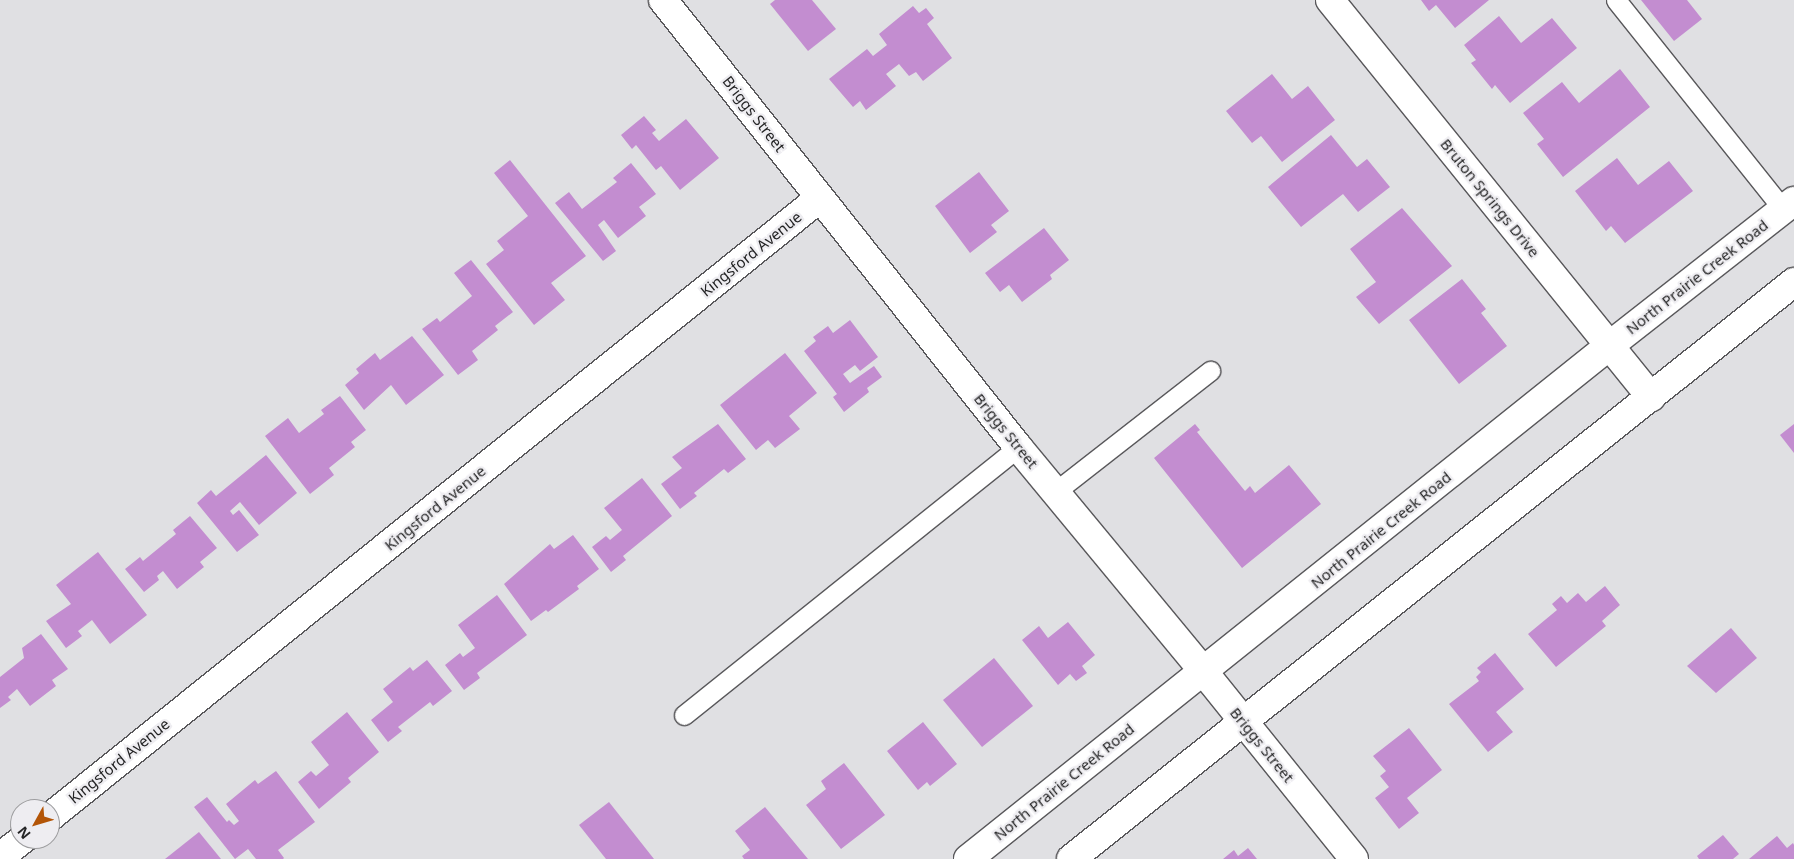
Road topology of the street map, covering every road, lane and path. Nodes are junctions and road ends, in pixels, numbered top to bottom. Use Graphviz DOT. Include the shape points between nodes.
graph roads {
  1 [pos="663,0"];
  2 [pos="1330,0"];
  3 [pos="1616,0"];
  4 [pos="820,198"];
  5 [pos="1789,205"];
  6 [pos="1794,282"];
  7 [pos="1609,346"];
  8 [pos="1210,371"];
  9 [pos="1651,397"];
  10 [pos="1018,447"];
  11 [pos="1055,492"];
  12 [pos="1203,671"];
  13 [pos="684,714"];
  14 [pos="1244,721"];
  15 [pos="60,809"];
  16 [pos="10,849"];
  17 [pos="0,857"];
  18 [pos="968,859"];
  19 [pos="1071,859"];
  20 [pos="1354,859"];
  1 -- 4 [label="street, Briggs Street"];
  2 -- 7 [label="street, Bruton Springs Drive"];
  3 -- 5 [label="lane"];
  4 -- 10 [label="street, Briggs Street"];
  4 -- 15 [label="street, Kingsford Avenue"];
  5 -- 7 [label="street, North Prairie Creek Road"];
  6 -- 9 [label="street"];
  7 -- 9 [label="street, Bruton Springs Drive"];
  7 -- 12 [label="street, North Prairie Creek Road"];
  8 -- 11 [label="lane"];
  9 -- 14 [label="street"];
  10 -- 11 [label="street, Briggs Street"];
  10 -- 13 [label="lane"];
  11 -- 12 [label="street, Briggs Street"];
  12 -- 14 [label="street, Briggs Street"];
  12 -- 18 [label="street, North Prairie Creek Road"];
  14 -- 19 [label="street"];
  14 -- 20 [label="street, Briggs Street"];
  16 -- 17 [label="street"];
}
